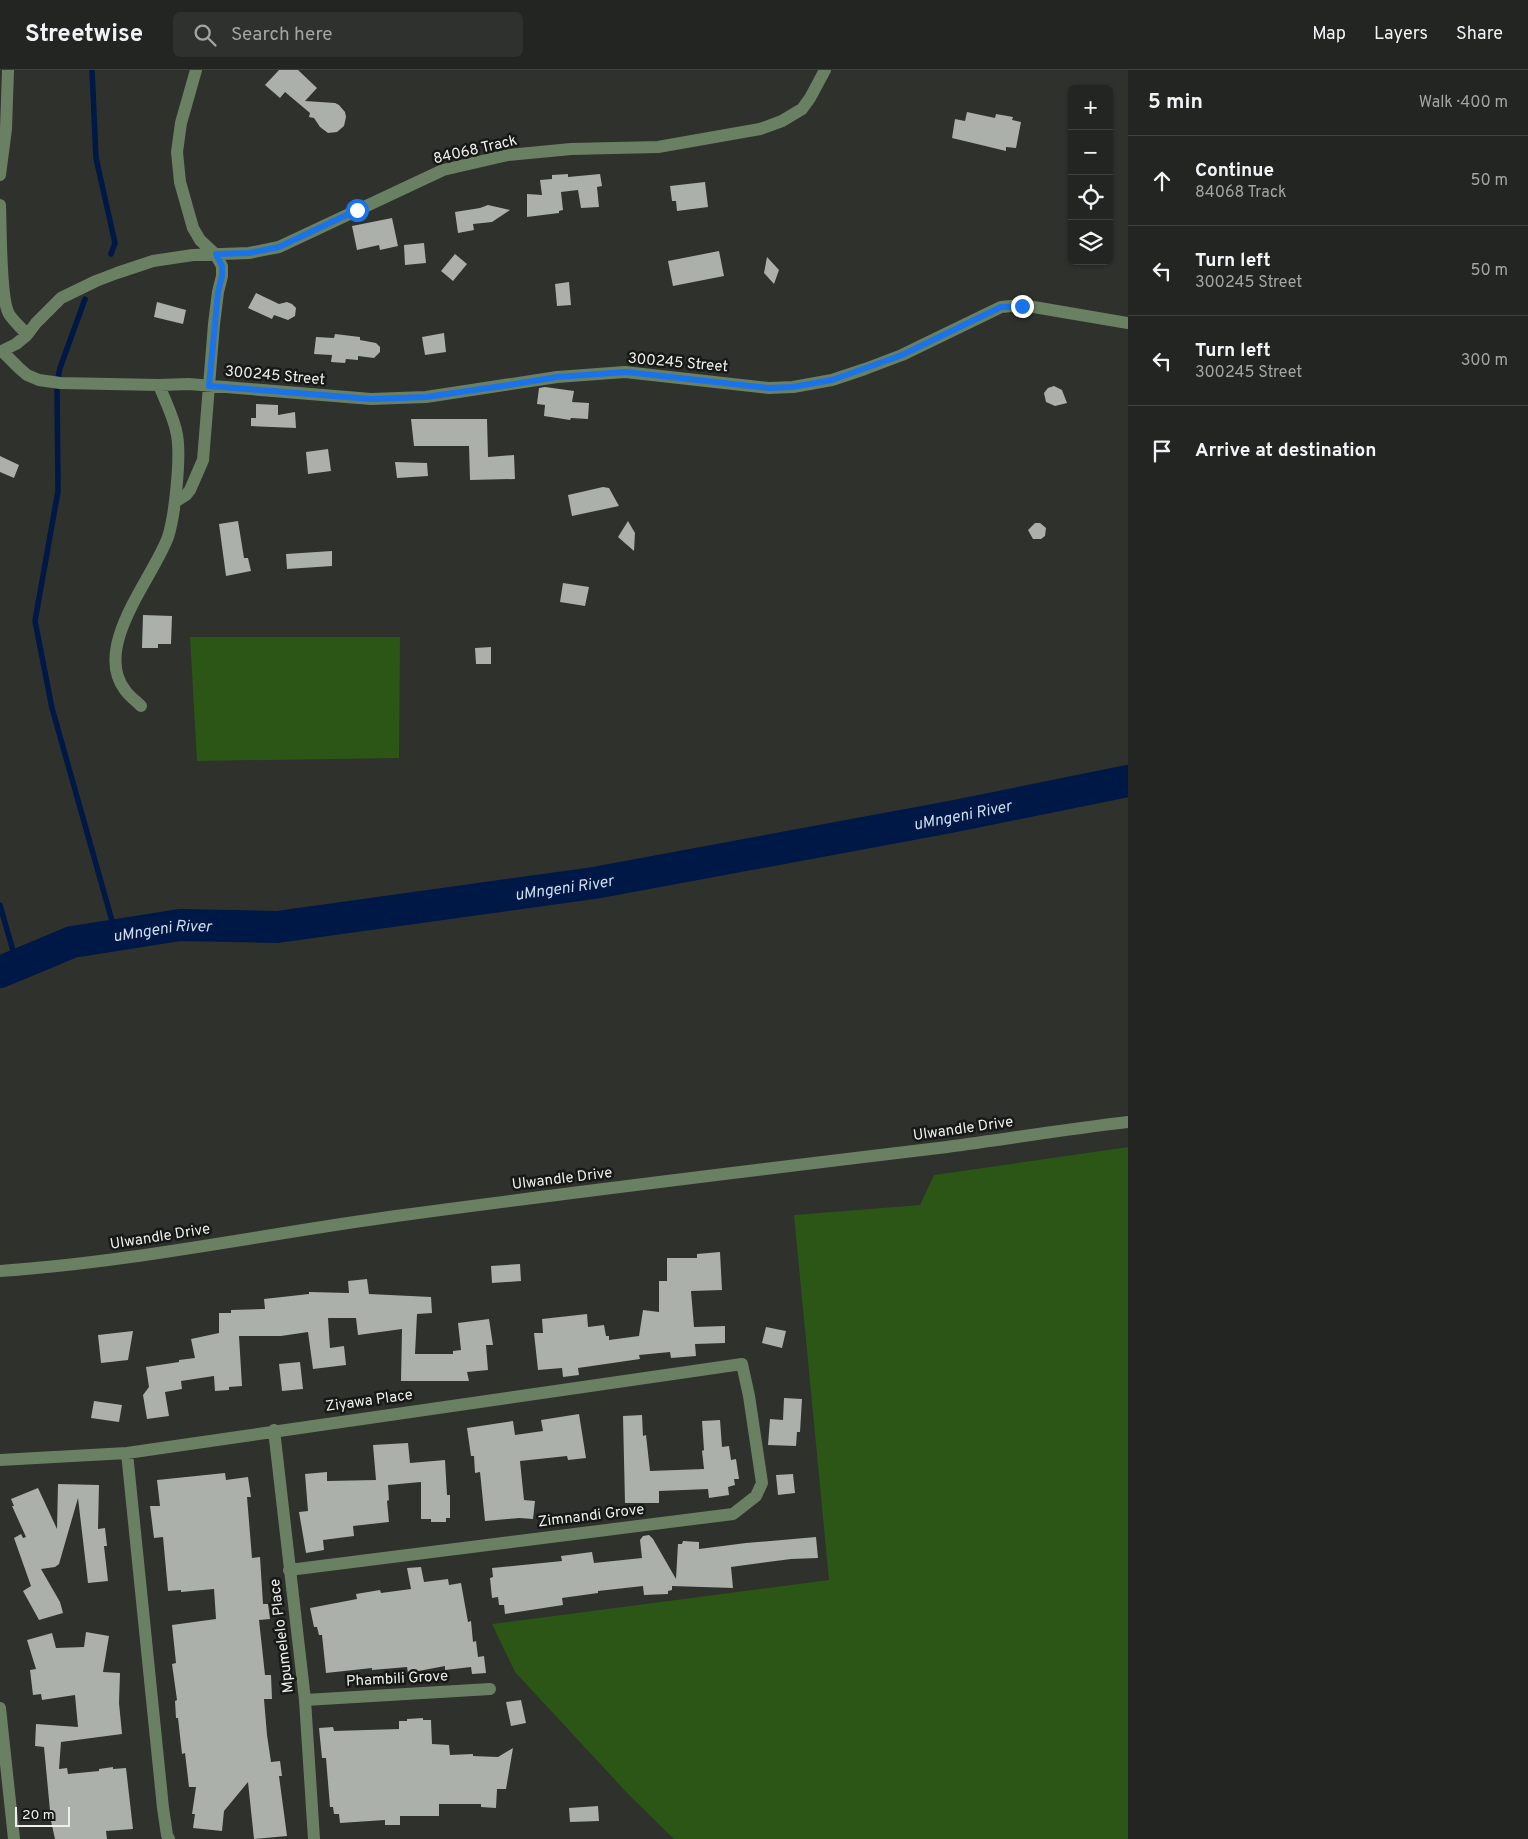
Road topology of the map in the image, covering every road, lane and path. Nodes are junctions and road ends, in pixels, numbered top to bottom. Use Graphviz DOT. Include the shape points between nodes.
graph roads {
  1 [pos="8,70"];
  2 [pos="196,70"];
  3 [pos="825,70"];
  4 [pos="0,175"];
  5 [pos="0,205"];
  6 [pos="216,254"];
  7 [pos="1128,323"];
  8 [pos="27,335"];
  9 [pos="2,352"];
  10 [pos="158,385"];
  11 [pos="209,386"];
  12 [pos="175,502"];
  13 [pos="141,706"];
  14 [pos="1128,1122"];
  15 [pos="0,1271"];
  16 [pos="742,1364"];
  17 [pos="274,1430"];
  18 [pos="127,1452"];
  19 [pos="0,1460"];
  20 [pos="290,1570"];
  21 [pos="490,1689"];
  22 [pos="305,1700"];
  23 [pos="0,1708"];
  24 [pos="14,1839"];
  25 [pos="169,1839"];
  26 [pos="314,1839"];
  27 [pos="325,1839"];
  1 -- 4 [label="street"];
  2 -- 6 [label="street" via="181,123 177,152 180,182 193,228 200,240"];
  3 -- 6 [label="street, 84068 Track" via="802,109 760,129 658,147 571,149 508,155 443,170 279,247 249,253"];
  5 -- 8 [label="street" via="7,308"];
  6 -- 8 [label="street, 84068 Track" via="153,261 96,281 61,298"];
  6 -- 11 [label="street, 300245 Street" via="222,266 222,276"];
  7 -- 11 [label="street, 300245 Street" via="1022,306 1001,307 902,355 832,380 792,387 769,388 626,372 557,377 426,397 371,399"];
  8 -- 9 [label="street, 84068 Track"];
  9 -- 10 [label="street, 300245 Street" via="27,375 39,380"];
  10 -- 11 [label="street, 300245 Street"];
  10 -- 12 [label="street" via="178,436"];
  11 -- 12 [label="street" via="203,460 190,490"];
  12 -- 13 [label="street" via="168,536 119,634 117,673 124,689"];
  14 -- 15 [label="street, Ulwandle Drive" via="393,1216 126,1259"];
  16 -- 17 [label="street, Ziyawa Place"];
  16 -- 20 [label="street, Zimnandi Grove" via="762,1483 756,1496 733,1514"];
  17 -- 18 [label="street, Ziyawa Place"];
  17 -- 20 [label="street, Mpumelelo Place"];
  18 -- 19 [label="street, Ziyawa Place"];
  18 -- 25 [label="street" via="162,1808"];
  20 -- 22 [label="street, Mpumelelo Place"];
  21 -- 22 [label="street, Phambili Grove"];
  22 -- 26 [label="street, Mpumelelo Place"];
  23 -- 24 [label="street"];
  26 -- 27 [label="street"];
}
